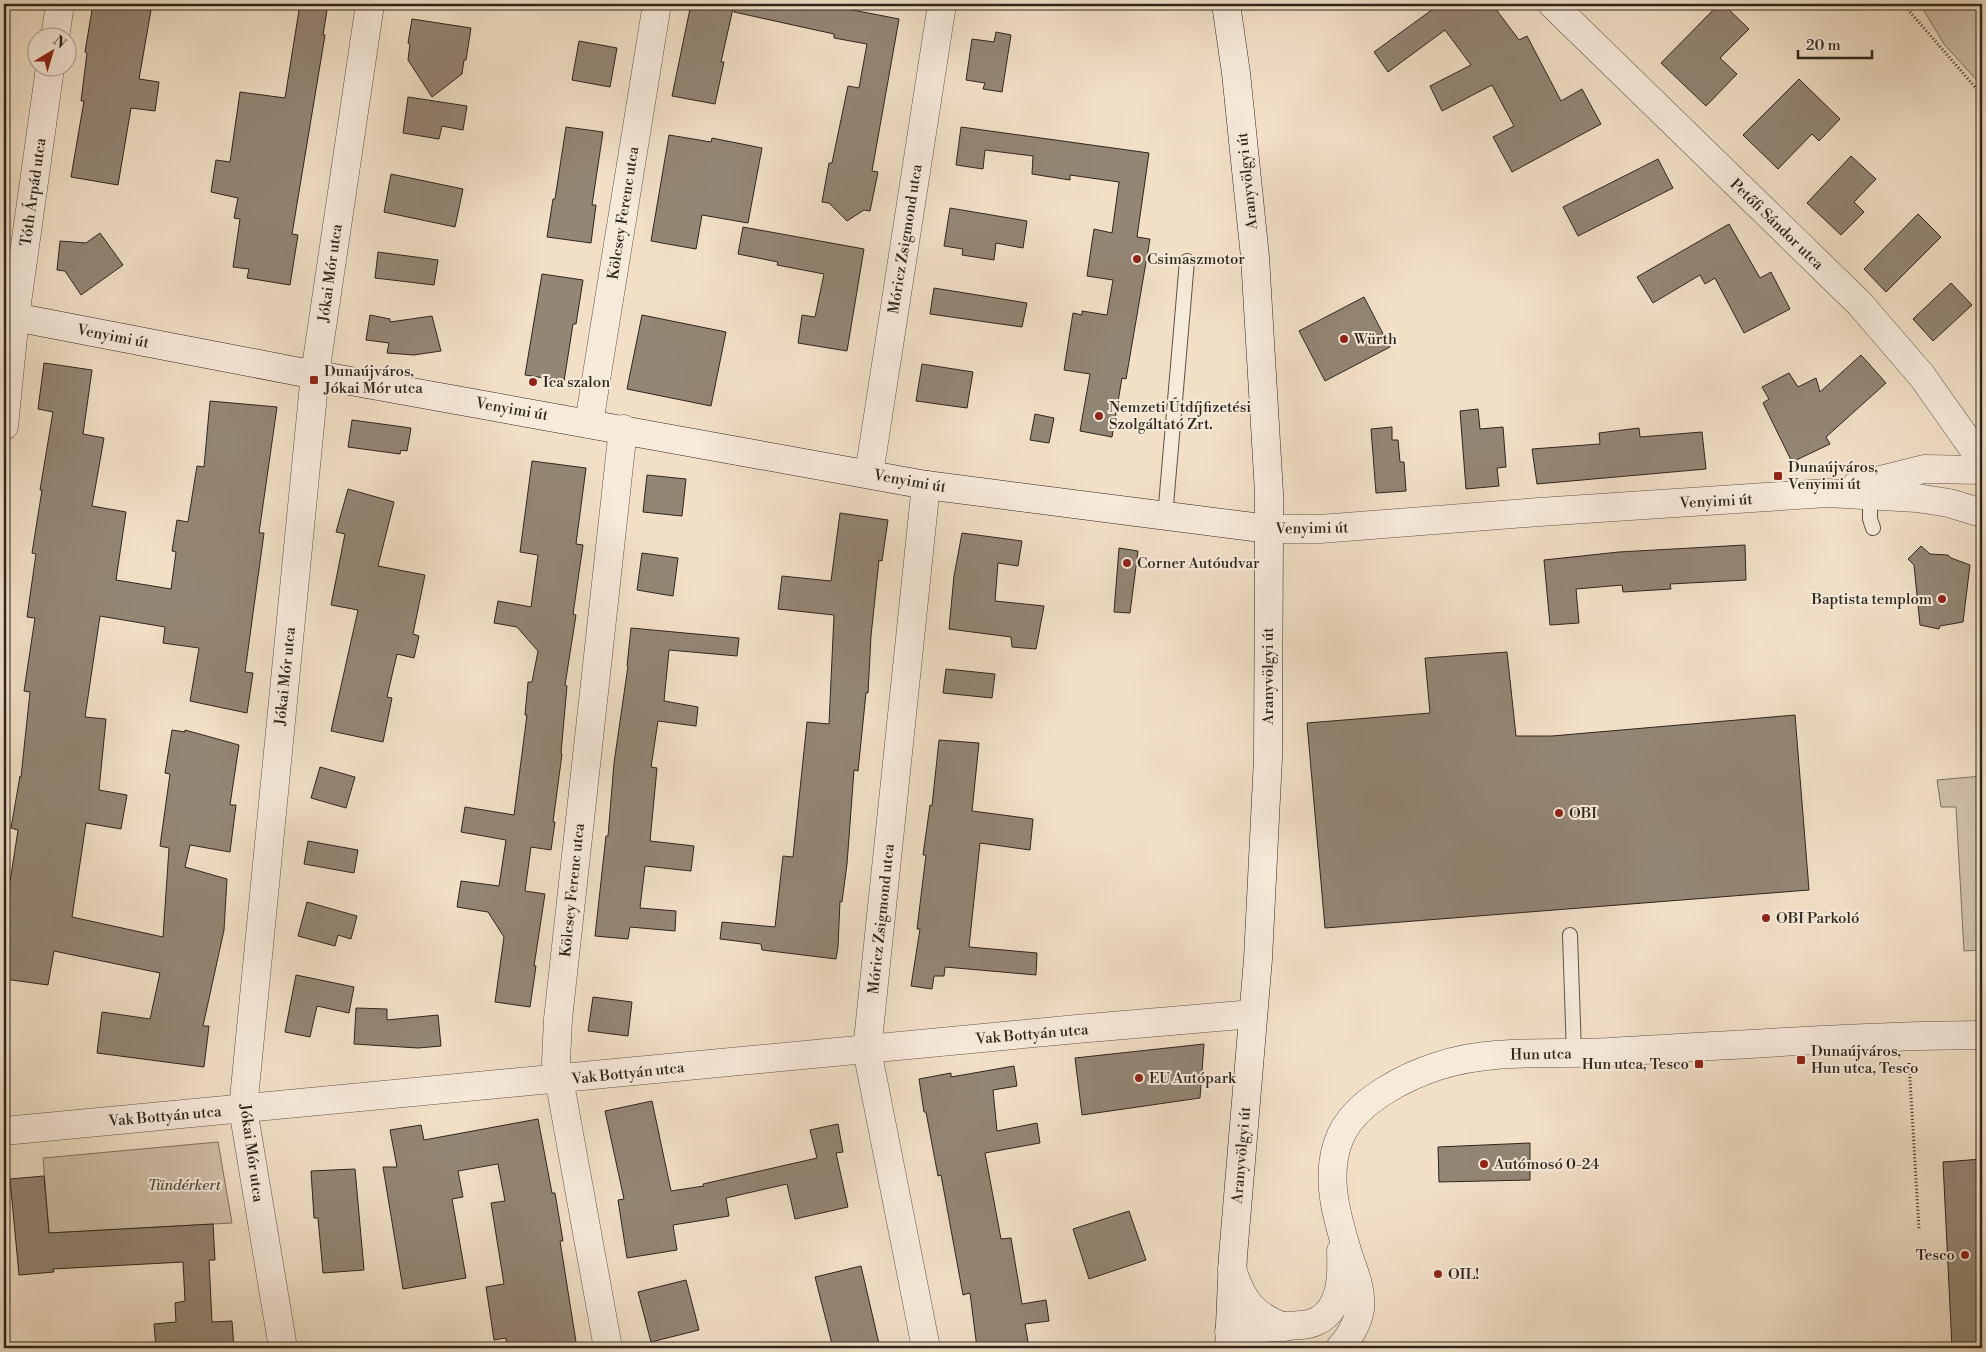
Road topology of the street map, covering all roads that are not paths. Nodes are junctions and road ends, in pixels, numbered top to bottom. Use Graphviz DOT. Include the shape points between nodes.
graph roads {
  1 [pos="60,4"];
  2 [pos="370,4"];
  3 [pos="657,4"];
  4 [pos="942,4"];
  5 [pos="1226,4"];
  6 [pos="1552,4"];
  7 [pos="56,28"];
  8 [pos="48,78"];
  9 [pos="1187,260"];
  10 [pos="10,316"];
  11 [pos="315,374"];
  12 [pos="589,423"];
  13 [pos="4,426"];
  14 [pos="623,429"];
  15 [pos="1982,462"];
  16 [pos="1982,470"];
  17 [pos="869,474"];
  18 [pos="926,485"];
  19 [pos="1827,493"];
  20 [pos="1870,496"];
  21 [pos="1982,513"];
  22 [pos="1165,517"];
  23 [pos="1873,528"];
  24 [pos="1269,529"];
  25 [pos="1570,935"];
  26 [pos="1253,1014"];
  27 [pos="1982,1035"];
  28 [pos="867,1050"];
  29 [pos="1574,1054"];
  30 [pos="559,1080"];
  31 [pos="243,1109"];
  32 [pos="4,1131"];
  33 [pos="1341,1230"];
  34 [pos="1232,1270"];
  35 [pos="1284,1327"];
  36 [pos="1229,1340"];
  37 [pos="283,1348"];
  38 [pos="608,1348"];
  39 [pos="926,1348"];
  40 [pos="1340,1348"];
  1 -- 7 [label="street"];
  2 -- 11 [label="street, Jókai Mór utca"];
  3 -- 12 [label="street, Kölcsey Ferenc utca"];
  4 -- 17 [label="street, Móricz Zsigmond utca"];
  5 -- 24 [label="street, Aranyvölgyi út" via="1255,257"];
  6 -- 15 [label="street, Petőfi Sándor utca" via="1860,304 1922,376"];
  8 -- 10 [label="street, Tóth Árpád utca"];
  9 -- 22 [label="lane"];
  10 -- 11 [label="street, Venyimi út"];
  10 -- 13 [label="street, Tóth Árpád utca"];
  11 -- 12 [label="street, Venyimi út"];
  11 -- 31 [label="street, Jókai Mór utca"];
  12 -- 14 [label="street, Venyimi út"];
  14 -- 17 [label="street, Venyimi út"];
  14 -- 30 [label="street, Kölcsey Ferenc utca" via="558,1019 556,1062"];
  16 -- 19 [label="street, Venyimi út" via="1924,470"];
  17 -- 18 [label="street, Venyimi út"];
  18 -- 22 [label="street, Venyimi út"];
  18 -- 28 [label="street, Móricz Zsigmond utca"];
  19 -- 20 [label="street, Venyimi út"];
  19 -- 24 [label="street, Venyimi út" via="1337,528"];
  20 -- 21 [label="street, Venyimi út" via="1917,498"];
  20 -- 23 [label="lane"];
  22 -- 24 [label="street, Venyimi út"];
  24 -- 26 [label="street, Aranyvölgyi út" via="1268,758"];
  25 -- 29 [label="lane"];
  26 -- 28 [label="street, Vak Bottyán utca"];
  26 -- 34 [label="street, Aranyvölgyi út"];
  27 -- 29 [label="street, Hun utca" via="1896,1036"];
  28 -- 30 [label="street, Vak Bottyán utca"];
  28 -- 39 [label="street, Móricz Zsigmond utca"];
  29 -- 33 [label="street, Hun utca" via="1504,1055 1439,1066 1412,1076 1369,1102 1342,1133 1336,1150 1332,1183"];
  30 -- 31 [label="street, Vak Bottyán utca"];
  30 -- 38 [label="street, Kölcsey Ferenc utca"];
  31 -- 32 [label="street, Vak Bottyán utca"];
  31 -- 37 [label="street, Jókai Mór utca"];
  33 -- 35 [label="street, Hun utca" via="1342,1276 1333,1305 1318,1321"];
  33 -- 40 [label="street, Hun utca" via="1360,1296 1360,1310"];
  34 -- 35 [label="street" via="1245,1301 1267,1320"];
  34 -- 36 [label="street, Aranyvölgyi út"];
  35 -- 36 [label="street, Hun utca"];
}
